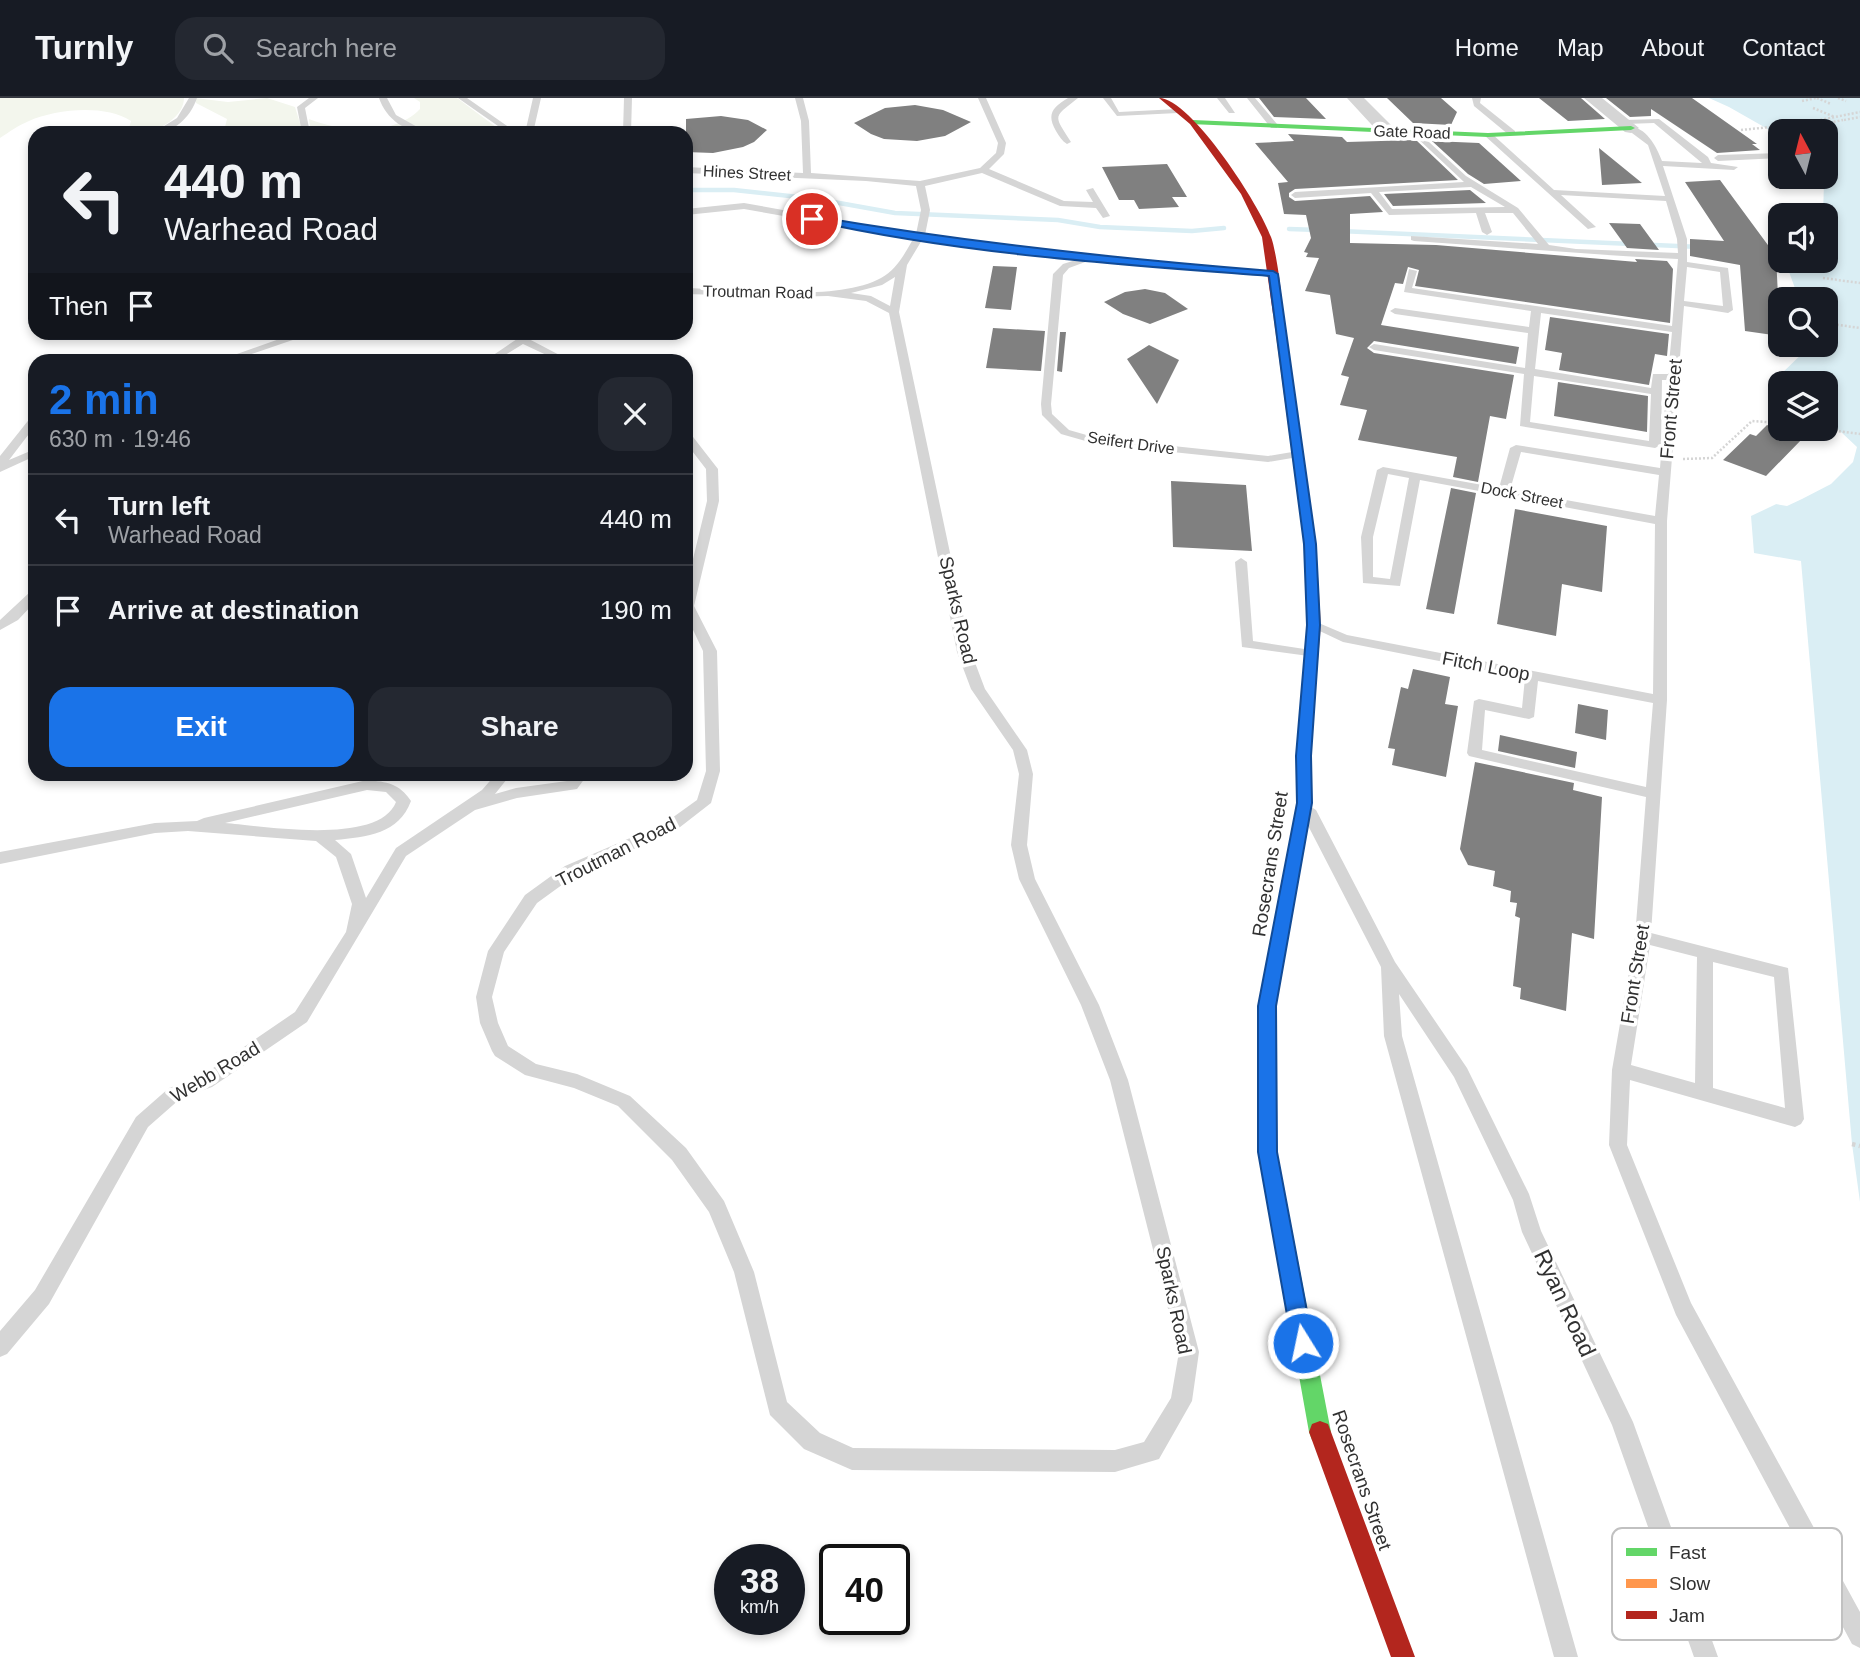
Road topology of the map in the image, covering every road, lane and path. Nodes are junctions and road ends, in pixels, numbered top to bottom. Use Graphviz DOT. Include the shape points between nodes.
graph roads {
  1 [pos="193,98"];
  2 [pos="314,98"];
  3 [pos="383,98"];
  4 [pos="461,98"];
  5 [pos="537,98"];
  6 [pos="628,98"];
  7 [pos="799,98"];
  8 [pos="982,98"];
  9 [pos="1074,98"];
  10 [pos="1107,98"];
  11 [pos="1163,98"];
  12 [pos="1222,98"];
  13 [pos="1251,98"];
  14 [pos="1355,98"];
  15 [pos="1477,98"];
  16 [pos="1592,98"];
  17 [pos="1817,98"];
  18 [pos="1838,98"];
  19 [pos="1802,101"];
  20 [pos="1846,101"];
  21 [pos="1831,104"];
  22 [pos="1813,107"];
  23 [pos="1178,111"];
  24 [pos="1232,111"];
  25 [pos="1860,115"];
  26 [pos="1843,116"];
  27 [pos="1836,117"];
  28 [pos="1851,119"];
  29 [pos="1193,122"];
  30 [pos="1838,122"];
  31 [pos="1628,125"];
  32 [pos="171,126"];
  33 [pos="305,126"];
  34 [pos="406,126"];
  35 [pos="503,126"];
  36 [pos="531,126"];
  37 [pos="627,126"];
  38 [pos="1274,126"];
  39 [pos="1741,130"];
  40 [pos="1388,132"];
  41 [pos="1417,133"];
  42 [pos="1512,133"];
  43 [pos="1488,135"];
  44 [pos="1067,142"];
  45 [pos="1768,156"];
  46 [pos="1707,162"];
  47 [pos="1659,163"];
  48 [pos="1734,167"];
  49 [pos="693,170"];
  50 [pos="984,170"];
  51 [pos="807,176"];
  52 [pos="920,184"];
  53 [pos="1473,184"];
  54 [pos="1090,190"];
  55 [pos="1373,190"];
  56 [pos="1552,192"];
  57 [pos="1296,195"];
  58 [pos="1670,199"];
  59 [pos="1100,205"];
  60 [pos="1479,210"];
  61 [pos="1515,210"];
  62 [pos="693,211"];
  63 [pos="1106,216"];
  64 [pos="1591,227"];
  65 [pos="1487,232"];
  66 [pos="920,237"];
  67 [pos="1413,237"];
  68 [pos="1542,242"];
  69 [pos="1683,253"];
  70 [pos="1115,261"];
  71 [pos="903,267"];
  72 [pos="1412,271"];
  73 [pos="1273,274"];
  74 [pos="1823,278"];
  75 [pos="1860,283"];
  76 [pos="693,291"];
  77 [pos="830,293"];
  78 [pos="1679,303"];
  79 [pos="1536,309"];
  80 [pos="1395,311"];
  81 [pos="896,317"];
  82 [pos="1838,325"];
  83 [pos="1860,328"];
  84 [pos="1677,330"];
  85 [pos="1534,331"];
  86 [pos="286,340"];
  87 [pos="517,340"];
  88 [pos="529,340"];
  89 [pos="1374,347"];
  90 [pos="243,354"];
  91 [pos="499,354"];
  92 [pos="554,354"];
  93 [pos="1529,372"];
  94 [pos="1673,378"];
  95 [pos="1657,392"];
  96 [pos="1768,422"];
  97 [pos="28,428"];
  98 [pos="1838,431"];
  99 [pos="1860,434"];
  100 [pos="693,444"];
  101 [pos="1298,454"];
  102 [pos="28,455"];
  103 [pos="1674,457"];
  104 [pos="0,464"];
  105 [pos="0,469"];
  106 [pos="1666,473"];
  107 [pos="1415,476"];
  108 [pos="1504,492"];
  109 [pos="1661,521"];
  110 [pos="1241,562"];
  111 [pos="693,585"];
  112 [pos="28,602"];
  113 [pos="693,616"];
  114 [pos="1314,625"];
  115 [pos="0,626"];
  116 [pos="1311,654"];
  117 [pos="1532,675"];
  118 [pos="1660,700"];
  119 [pos="498,781"];
  120 [pos="575,781"];
  121 [pos="1653,794"];
  122 [pos="1304,803"];
  123 [pos="464,809"];
  124 [pos="188,826"];
  125 [pos="320,836"];
  126 [pos="0,858"];
  127 [pos="355,933"];
  128 [pos="1643,937"];
  129 [pos="1704,953"];
  130 [pos="1389,967"];
  131 [pos="489,1023"];
  132 [pos="1620,1070"];
  133 [pos="1704,1093"];
  134 [pos="1852,1144"];
  135 [pos="1860,1146"];
  136 [pos="0,1347"];
  137 [pos="1660,1528"];
  138 [pos="1802,1528"];
  139 [pos="1842,1602"];
  140 [pos="1860,1636"];
  141 [pos="1700,1640"];
  142 [pos="1403,1657"];
  143 [pos="1566,1657"];
  144 [pos="1706,1657"];
  1 -- 32 [label="lane" via="190,111"];
  2 -- 33 [label="lane" via="301,107"];
  3 -- 34 [label="lane" via="386,109"];
  4 -- 35 [label="lane"];
  5 -- 36 [label="lane"];
  6 -- 37 [label="lane"];
  7 -- 51 [label="lane"];
  8 -- 50 [label="lane" via="1002,143 1000,154"];
  9 -- 44 [label="lane" via="1054,114"];
  10 -- 23 [label="lane" via="1117,114"];
  11 -- 23 [label="street, Rosecrans Street"];
  12 -- 24 [label="lane"];
  13 -- 38 [label="lane"];
  14 -- 40 [label="street"];
  15 -- 42 [label="lane" via="1477,104"];
  16 -- 31 [label="street"];
  17 -- 19 [label="path"];
  17 -- 21 [label="path"];
  18 -- 20 [label="path"];
  22 -- 27 [label="path"];
  23 -- 29 [label="street, Rosecrans Street"];
  25 -- 26 [label="path"];
  25 -- 28 [label="path"];
  26 -- 27 [label="path"];
  26 -- 28 [label="path"];
  27 -- 39 [label="path"];
  28 -- 30 [label="path"];
  29 -- 38 [label="street, Gate Road"];
  29 -- 73 [label="street, Rosecrans Street" via="1245,194 1267,237"];
  31 -- 42 [label="street, Gate Road"];
  31 -- 46 [label="lane" via="1656,121"];
  31 -- 47 [label="lane" via="1652,144"];
  38 -- 40 [label="street, Gate Road"];
  40 -- 41 [label="street, Gate Road"];
  41 -- 43 [label="street, Gate Road"];
  41 -- 53 [label="lane"];
  42 -- 43 [label="street, Gate Road"];
  43 -- 56 [label="lane"];
  45 -- 46 [label="lane"];
  46 -- 47 [label="lane"];
  46 -- 48 [label="lane"];
  47 -- 58 [label="lane"];
  49 -- 51 [label="lane, Hines Street"];
  50 -- 52 [label="lane, Hines Street"];
  50 -- 59 [label="lane" via="1063,204"];
  51 -- 52 [label="lane, Hines Street"];
  52 -- 66 [label="lane" via="927,205"];
  53 -- 55 [label="lane"];
  53 -- 61 [label="lane"];
  54 -- 59 [label="lane"];
  55 -- 57 [label="lane"];
  55 -- 60 [label="lane" via="1389,212"];
  56 -- 58 [label="lane"];
  56 -- 64 [label="lane"];
  58 -- 69 [label="lane"];
  59 -- 63 [label="lane"];
  60 -- 61 [label="lane"];
  60 -- 65 [label="lane"];
  61 -- 68 [label="lane"];
  62 -- 66 [label="lane" via="744,206"];
  66 -- 70 [label="lane"];
  66 -- 71 [label="lane"];
  67 -- 68 [label="lane"];
  68 -- 69 [label="lane" via="1576,252"];
  69 -- 78 [label="lane, Front Street"];
  69 -- 78 [label="lane" via="1725,270 1728,310"];
  70 -- 73 [label="lane"];
  70 -- 101 [label="lane, Seifert Drive" via="1077,261 1058,274 1046,404 1047,415 1055,424 1065,432 1096,441 1268,459"];
  71 -- 77 [label="lane, Troutman Road" via="880,283"];
  71 -- 81 [label="lane"];
  72 -- 79 [label="lane" via="1407,290"];
  73 -- 101 [label="street, Rosecrans Street"];
  74 -- 75 [label="path"];
  76 -- 77 [label="lane, Troutman Road"];
  77 -- 81 [label="lane, Troutman Road" via="868,298"];
  78 -- 84 [label="lane, Front Street"];
  79 -- 84 [label="lane"];
  79 -- 85 [label="lane"];
  80 -- 85 [label="lane"];
  81 -- 131 [label="lane, Sparks Road" via="964,652 978,689 1020,750 1026,774 1020,845 1027,879 1090,1005 1119,1080 1189,1352 1181,1401 1151,1451 1115,1461 852,1459 812,1441 778,1408 744,1272 717,1207 679,1154 624,1101 531,1070 501,1052"];
  82 -- 83 [label="path"];
  84 -- 94 [label="lane, Front Street"];
  85 -- 93 [label="lane"];
  86 -- 90 [label="lane"];
  87 -- 91 [label="lane"];
  88 -- 92 [label="lane"];
  89 -- 93 [label="lane"];
  93 -- 95 [label="lane"];
  93 -- 95 [label="lane" via="1524,424 1655,445"];
  94 -- 95 [label="lane" via="1657,376"];
  94 -- 106 [label="lane, Front Street"];
  96 -- 103 [label="path" via="1752,421 1712,458"];
  97 -- 104 [label="lane"];
  98 -- 99 [label="path"];
  100 -- 111 [label="lane, Troutman Road" via="712,469 713,501"];
  101 -- 114 [label="street, Rosecrans Street" via="1310,544"];
  102 -- 105 [label="lane"];
  106 -- 108 [label="lane" via="1516,448"];
  106 -- 109 [label="lane, Front Street"];
  107 -- 107 [label="lane, Dock Street" via="1396,583 1367,580 1367,537 1383,470"];
  107 -- 108 [label="lane, Dock Street"];
  108 -- 109 [label="lane, Dock Street"];
  109 -- 118 [label="lane, Front Street"];
  110 -- 116 [label="lane" via="1247,644"];
  112 -- 115 [label="lane"];
  113 -- 131 [label="lane, Troutman Road" via="710,651 713,771 704,803 670,827 571,870 531,899 496,951 484,997"];
  114 -- 116 [label="street, Rosecrans Street"];
  114 -- 117 [label="lane, Fitch Loop" via="1342,638"];
  116 -- 122 [label="street, Rosecrans Street"];
  117 -- 118 [label="lane, Fitch Loop"];
  117 -- 121 [label="lane" via="1529,714 1479,704 1474,753"];
  118 -- 121 [label="lane, Front Street"];
  119 -- 123 [label="lane"];
  120 -- 123 [label="lane"];
  121 -- 128 [label="lane, Front Street"];
  122 -- 130 [label="lane, Ryan Road"];
  122 -- 142 [label="street, Rosecrans Street" via="1267,1006 1268,1152 1318,1425"];
  123 -- 127 [label="lane" via="401,852"];
  124 -- 125 [label="lane"];
  124 -- 125 [label="lane" via="367,785 390,787 404,801 402,811 385,827"];
  124 -- 126 [label="lane" via="155,828"];
  125 -- 127 [label="lane, Webb Road" via="343,854 360,904"];
  127 -- 136 [label="lane, Webb Road" via="300,1017 206,1082 175,1093 142,1122 42,1297"];
  128 -- 129 [label="lane"];
  128 -- 132 [label="lane, Front Street"];
  129 -- 133 [label="lane"];
  129 -- 133 [label="lane" via="1782,973 1795,1119"];
  130 -- 137 [label="lane, Ryan Road" via="1461,1073 1622,1422"];
  130 -- 143 [label="lane, Ryan Road" via="1393,1037"];
  132 -- 133 [label="lane"];
  132 -- 138 [label="lane, Front Street" via="1618,1145 1684,1308"];
  134 -- 135 [label="path"];
  139 -- 140 [label="lane, Front Street"];
  141 -- 144 [label="lane, Ryan Road"];
}
